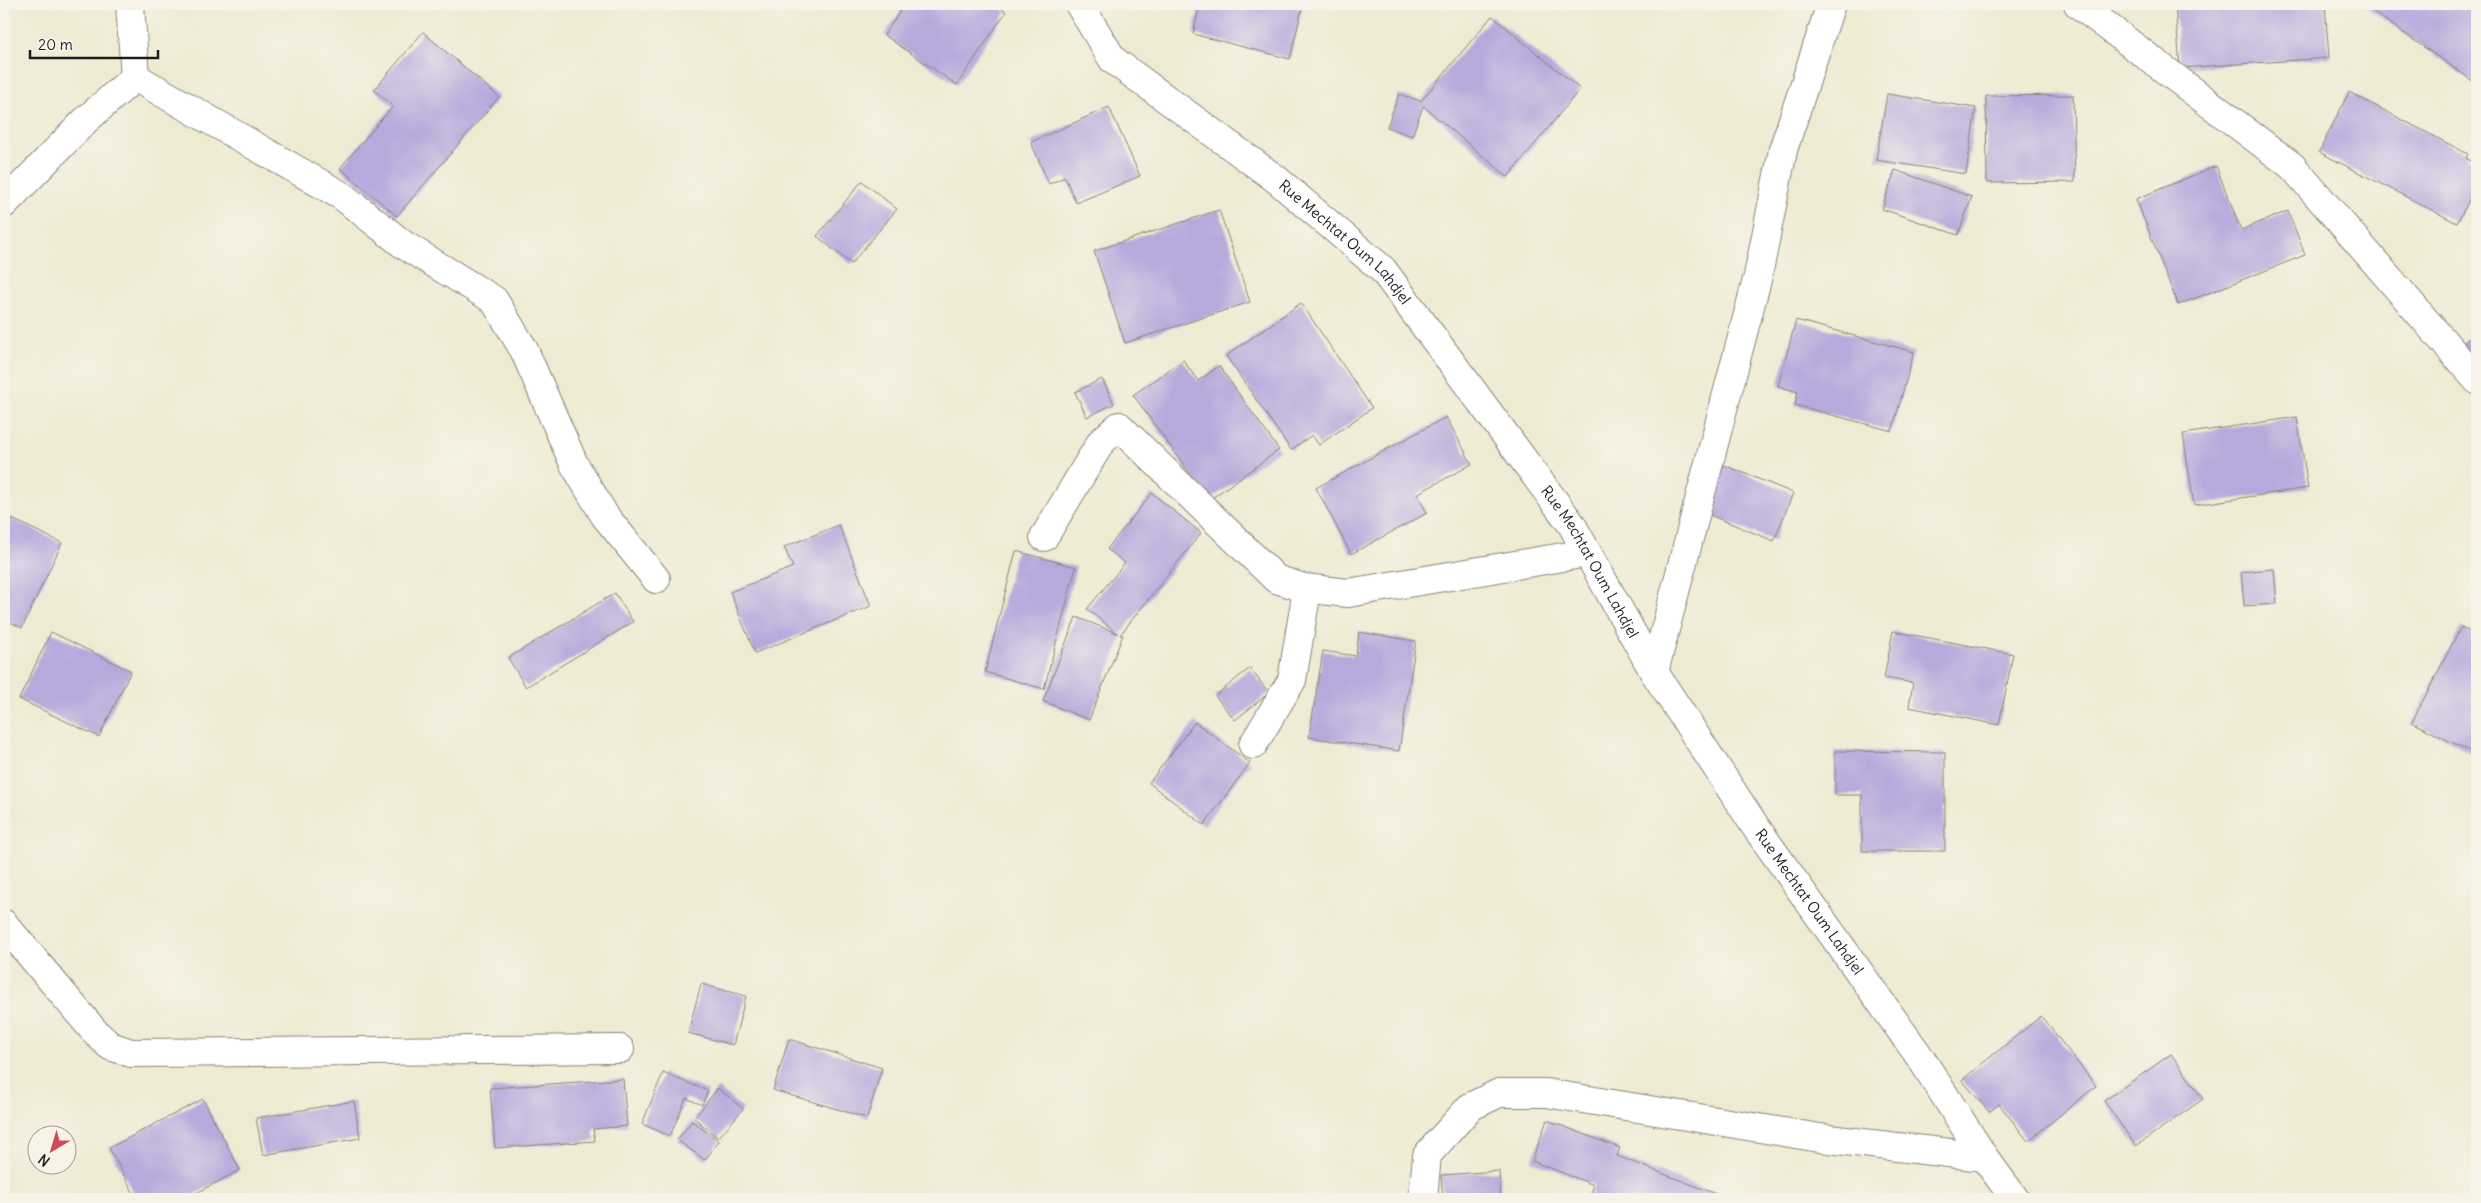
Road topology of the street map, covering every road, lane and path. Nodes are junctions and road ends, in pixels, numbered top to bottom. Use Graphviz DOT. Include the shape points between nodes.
graph roads {
  1 [pos="130,4"];
  2 [pos="1079,4"];
  3 [pos="1831,4"];
  4 [pos="2078,4"];
  5 [pos="135,76"];
  6 [pos="4,204"];
  7 [pos="2477,380"];
  8 [pos="1044,537"];
  9 [pos="1587,553"];
  10 [pos="656,579"];
  11 [pos="1304,588"];
  12 [pos="1654,672"];
  13 [pos="1252,745"];
  14 [pos="4,924"];
  15 [pos="620,1049"];
  16 [pos="1984,1157"];
  17 [pos="1423,1199"];
  18 [pos="2015,1199"];
  1 -- 5 [label="street"];
  2 -- 9 [label="street, Rue Mechtat Oum Lahdjel" via="1113,60 1276,179 1383,270 1572,525"];
  3 -- 12 [label="street" via="1783,150 1758,276"];
  4 -- 7 [label="street" via="2292,166"];
  5 -- 6 [label="street" via="86,120"];
  5 -- 10 [label="street" via="342,196 404,246 494,300 524,350 574,464 605,516"];
  8 -- 11 [label="street" via="1101,442 1119,426 1276,579"];
  9 -- 11 [label="street" via="1348,593"];
  9 -- 12 [label="street, Rue Mechtat Oum Lahdjel"];
  11 -- 13 [label="street" via="1306,596 1292,680"];
  12 -- 16 [label="street, Rue Mechtat Oum Lahdjel" via="1754,826 1922,1060"];
  14 -- 15 [label="street" via="95,1032 110,1046 131,1053"];
  16 -- 17 [label="street" via="1820,1138 1546,1093 1500,1093 1470,1107 1428,1155"];
  16 -- 18 [label="street, Rue Mechtat Oum Lahdjel"];
}
